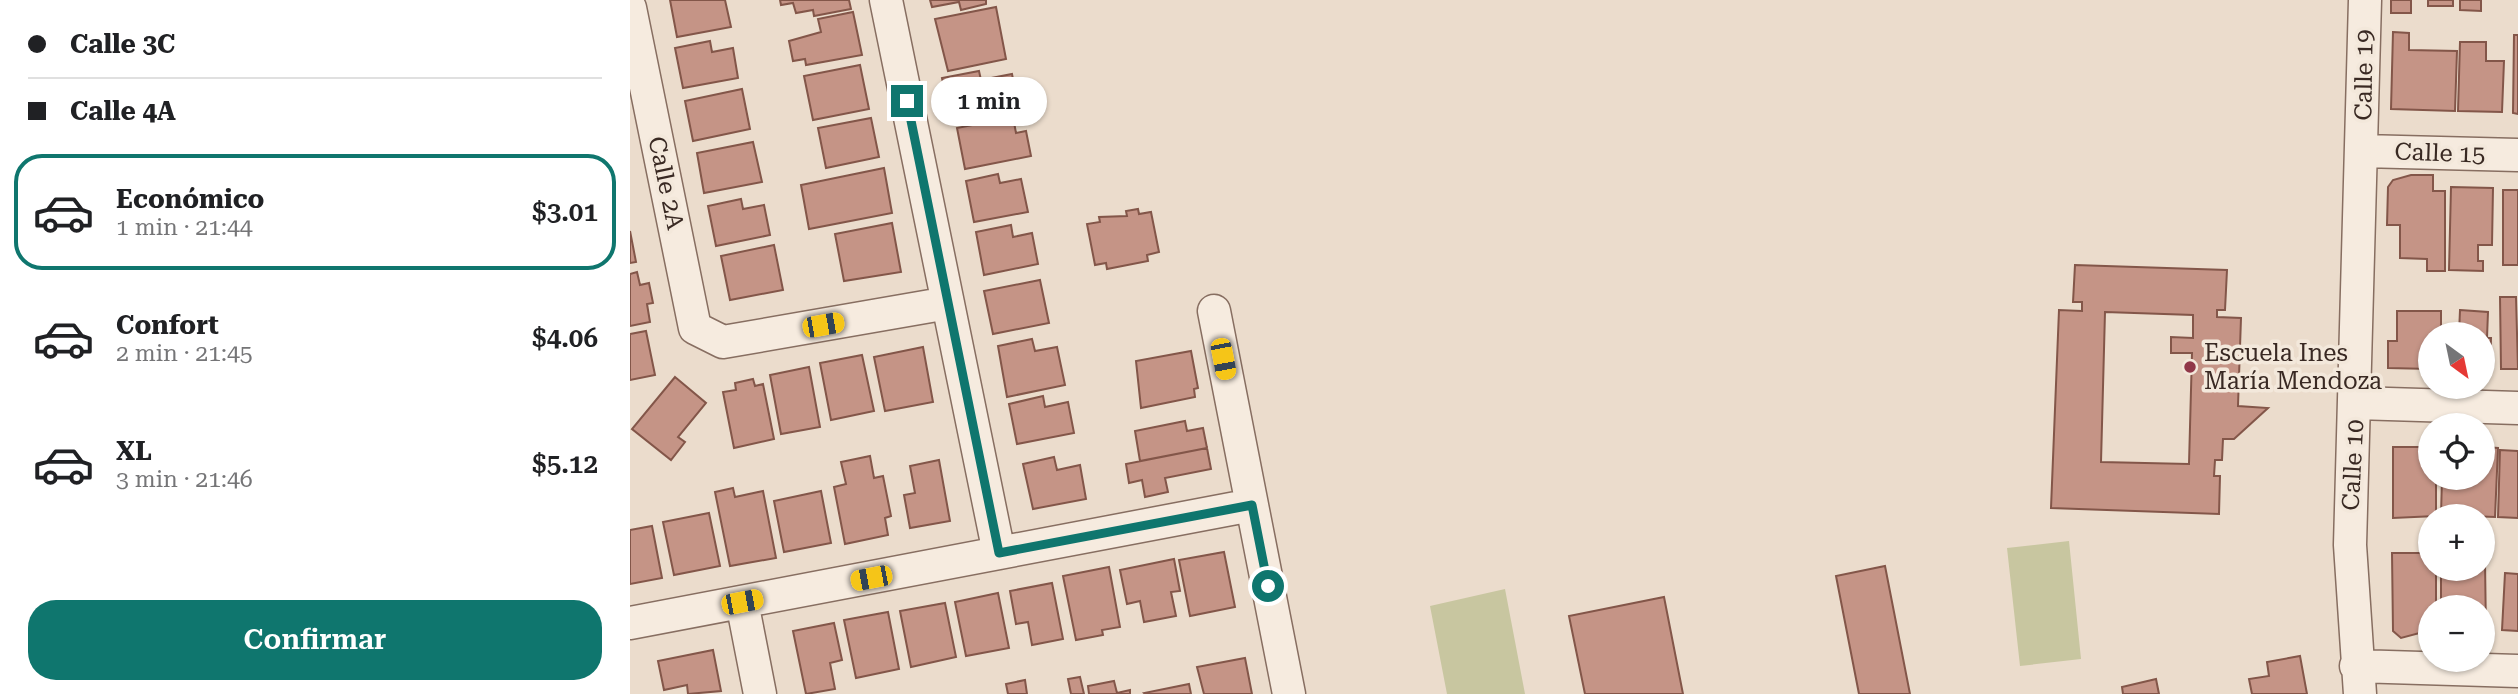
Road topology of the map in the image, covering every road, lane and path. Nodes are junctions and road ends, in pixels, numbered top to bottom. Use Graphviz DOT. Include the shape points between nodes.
graph roads {
  1 [pos="886,0"];
  2 [pos="2365,0"];
  3 [pos="630,8"];
  4 [pos="2362,151"];
  5 [pos="2518,155"];
  6 [pos="948,303"];
  7 [pos="1214,311"];
  8 [pos="2356,403"];
  9 [pos="2518,408"];
  10 [pos="1252,505"];
  11 [pos="999,553"];
  12 [pos="742,602"];
  13 [pos="630,623"];
  14 [pos="2518,671"];
  15 [pos="2358,680"];
  16 [pos="760,694"];
  17 [pos="1289,694"];
  1 -- 6 [label="street"];
  2 -- 4 [label="street, Calle 19"];
  3 -- 6 [label="street, Calle 2A" via="695,328 723,342"];
  4 -- 5 [label="street, Calle 15"];
  4 -- 8 [label="street, Calle 10"];
  6 -- 11 [label="street"];
  7 -- 10 [label="street"];
  8 -- 9 [label="street"];
  8 -- 15 [label="street, Calle 10" via="2350,545"];
  10 -- 11 [label="street"];
  10 -- 17 [label="street"];
  11 -- 12 [label="street"];
  12 -- 13 [label="street"];
  12 -- 16 [label="street"];
  14 -- 15 [label="street"];
}
